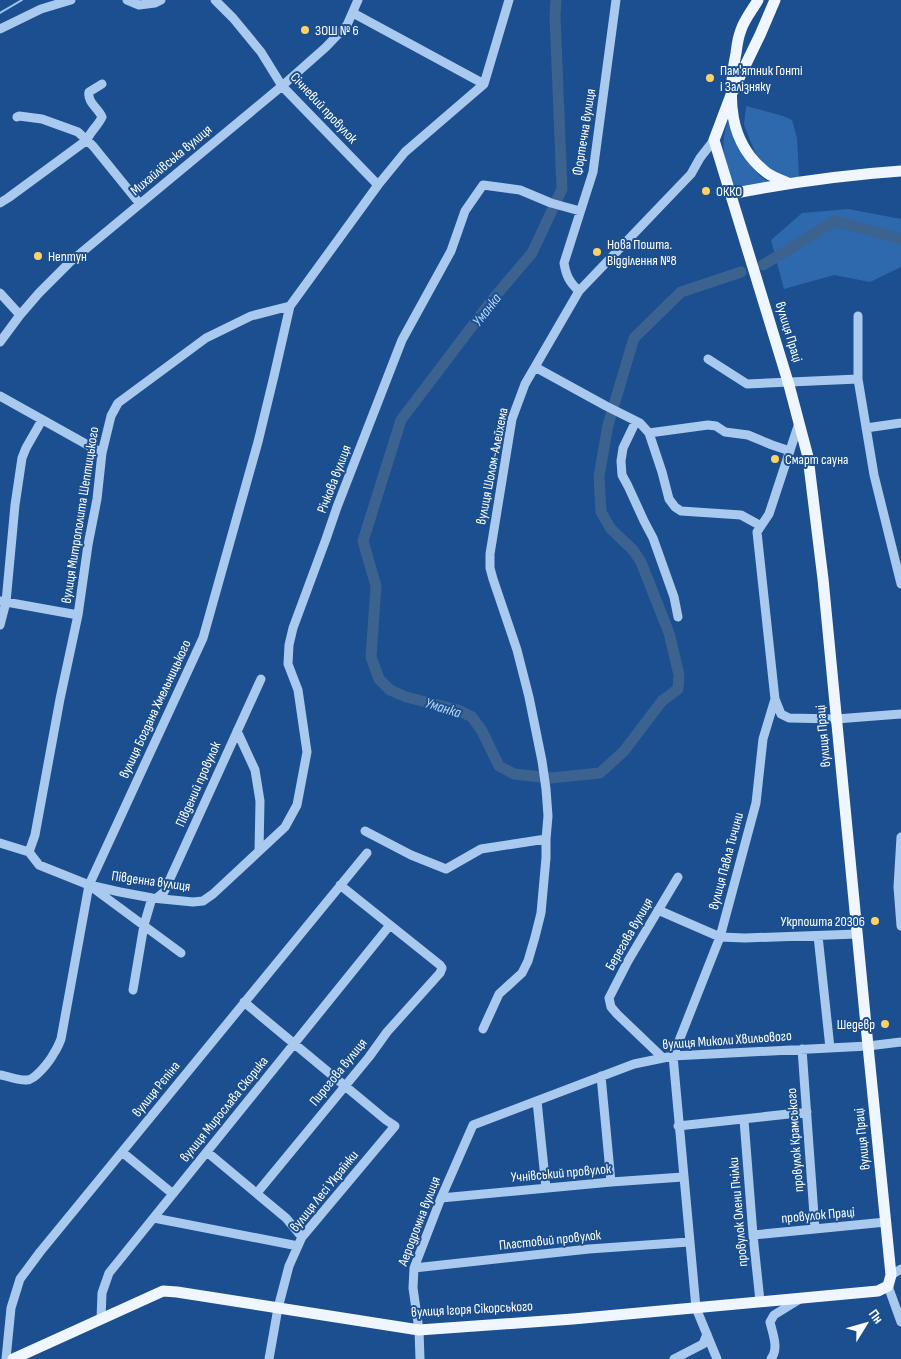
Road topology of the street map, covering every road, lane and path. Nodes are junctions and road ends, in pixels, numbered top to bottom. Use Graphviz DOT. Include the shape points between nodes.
graph roads {
  1 [pos="71,0"];
  2 [pos="127,0"];
  3 [pos="160,0"];
  4 [pos="215,0"];
  5 [pos="358,0"];
  6 [pos="509,0"];
  7 [pos="616,0"];
  8 [pos="758,0"];
  9 [pos="775,0"];
  10 [pos="353,13"];
  11 [pos="741,28"];
  12 [pos="0,29"];
  13 [pos="760,35"];
  14 [pos="102,84"];
  15 [pos="484,84"];
  16 [pos="282,86"];
  17 [pos="731,95"];
  18 [pos="17,117"];
  19 [pos="88,140"];
  20 [pos="714,140"];
  21 [pos="901,171"];
  22 [pos="788,183"];
  23 [pos="378,185"];
  24 [pos="730,194"];
  25 [pos="0,203"];
  26 [pos="140,204"];
  27 [pos="580,211"];
  28 [pos="579,291"];
  29 [pos="0,293"];
  30 [pos="290,306"];
  31 [pos="20,315"];
  32 [pos="858,316"];
  33 [pos="0,342"];
  34 [pos="708,360"];
  35 [pos="535,367"];
  36 [pos="858,379"];
  37 [pos="788,382"];
  38 [pos="0,396"];
  39 [pos="42,420"];
  40 [pos="636,421"];
  41 [pos="901,422"];
  42 [pos="799,423"];
  43 [pos="866,428"];
  44 [pos="649,433"];
  45 [pos="790,451"];
  46 [pos="102,453"];
  47 [pos="762,526"];
  48 [pos="901,584"];
  49 [pos="3,601"];
  50 [pos="78,614"];
  51 [pos="678,616"];
  52 [pos="0,625"];
  53 [pos="261,679"];
  54 [pos="774,699"];
  55 [pos="901,714"];
  56 [pos="836,719"];
  57 [pos="237,731"];
  58 [pos="297,805"];
  59 [pos="364,831"];
  60 [pos="901,837"];
  61 [pos="546,839"];
  62 [pos="0,843"];
  63 [pos="259,851"];
  64 [pos="29,852"];
  65 [pos="366,853"];
  66 [pos="678,877"];
  67 [pos="89,885"];
  68 [pos="340,885"];
  69 [pos="155,898"];
  70 [pos="658,910"];
  71 [pos="144,925"];
  72 [pos="390,925"];
  73 [pos="901,926"];
  74 [pos="857,934"];
  75 [pos="818,936"];
  76 [pos="720,937"];
  77 [pos="181,953"];
  78 [pos="133,990"];
  79 [pos="244,1002"];
  80 [pos="483,1029"];
  81 [pos="901,1042"];
  82 [pos="294,1044"];
  83 [pos="868,1046"];
  84 [pos="830,1048"];
  85 [pos="802,1049"];
  86 [pos="673,1056"];
  87 [pos="663,1058"];
  88 [pos="0,1075"];
  89 [pos="601,1076"];
  90 [pos="345,1086"];
  91 [pos="538,1101"];
  92 [pos="807,1112"];
  93 [pos="744,1120"];
  94 [pos="475,1125"];
  95 [pos="678,1126"];
  96 [pos="122,1152"];
  97 [pos="207,1152"];
  98 [pos="683,1177"];
  99 [pos="611,1182"];
  100 [pos="546,1188"];
  101 [pos="173,1194"];
  102 [pos="257,1194"];
  103 [pos="441,1198"];
  104 [pos="154,1218"];
  105 [pos="886,1222"];
  106 [pos="815,1229"];
  107 [pos="753,1235"];
  108 [pos="300,1241"];
  109 [pos="690,1242"];
  110 [pos="414,1268"];
  111 [pos="893,1276"];
  112 [pos="802,1298"];
  113 [pos="760,1302"];
  114 [pos="278,1308"];
  115 [pos="696,1308"];
  116 [pos="101,1319"];
  117 [pos="901,1322"];
  118 [pos="419,1330"];
  119 [pos="708,1334"];
  120 [pos="6,1359"];
  121 [pos="13,1359"];
  122 [pos="270,1359"];
  123 [pos="420,1359"];
  124 [pos="674,1359"];
  125 [pos="717,1359"];
  126 [pos="771,1359"];
  1 -- 12 [label="street" via="41,9"];
  2 -- 3 [label="street" via="139,5"];
  4 -- 16 [label="street, Січневий провулок" via="261,52"];
  5 -- 10 [label="street, Михайлівська вулиця"];
  6 -- 15 [label="street"];
  7 -- 27 [label="street, Фортечна вулиця" via="593,172"];
  8 -- 11 [label="main road"];
  9 -- 13 [label="main road"];
  10 -- 15 [label="street"];
  10 -- 16 [label="street, Михайлівська вулиця" via="338,36"];
  11 -- 13 [label="main road" via="748,36"];
  11 -- 17 [label="main road" via="731,75"];
  13 -- 17 [label="main road"];
  14 -- 19 [label="street" via="88,96 102,117"];
  15 -- 23 [label="street" via="405,152"];
  16 -- 23 [label="street, Січневий провулок"];
  16 -- 26 [label="street, Михайлівська вулиця"];
  17 -- 20 [label="main road"];
  17 -- 22 [label="main road" via="740,142 754,162 768,174"];
  18 -- 19 [label="street" via="42,119 68,127"];
  19 -- 25 [label="street"];
  19 -- 26 [label="street"];
  20 -- 24 [label="main road, вулиця Праці"];
  20 -- 28 [label="street, вулиця Шолом-Алейхема" via="691,174"];
  21 -- 22 [label="main road"];
  22 -- 24 [label="main road"];
  23 -- 30 [label="street"];
  24 -- 37 [label="main road, вулиця Праці"];
  26 -- 31 [label="street, Михайлівська вулиця" via="70,262"];
  27 -- 28 [label="street, Фортечна вулиця" via="564,263 566,276"];
  27 -- 58 [label="street, Річкова вулиця" via="520,190 483,185 465,211 452,251 402,340 293,628 288,664 298,690 307,752"];
  28 -- 35 [label="street, вулиця Шолом-Алейхема"];
  29 -- 31 [label="street"];
  30 -- 46 [label="street, вулиця Митрополита Шептицького" via="251,316 206,338 118,403 111,416"];
  30 -- 67 [label="street, вулиця Богдана Хмельницького" via="258,442 203,638"];
  31 -- 33 [label="street, Михайлівська вулиця"];
  32 -- 36 [label="street"];
  34 -- 37 [label="street" via="747,384"];
  35 -- 40 [label="street"];
  35 -- 61 [label="street, вулиця Шолом-Алейхема" via="512,419 490,568 529,696 546,789"];
  36 -- 37 [label="street"];
  36 -- 43 [label="street"];
  37 -- 42 [label="main road, вулиця Праці"];
  38 -- 39 [label="street"];
  39 -- 46 [label="street"];
  39 -- 49 [label="street" via="22,458"];
  40 -- 44 [label="street"];
  40 -- 51 [label="street" via="623,448 622,475 653,538"];
  41 -- 43 [label="street"];
  42 -- 45 [label="street, вулиця Павла Тичини"];
  42 -- 56 [label="main road, вулиця Праці" via="808,457"];
  43 -- 48 [label="street"];
  44 -- 45 [label="street" via="716,426 725,432 748,435"];
  44 -- 47 [label="street" via="674,507 681,511 741,516"];
  45 -- 47 [label="street, вулиця Павла Тичини"];
  46 -- 50 [label="street, вулиця Митрополита Шептицького"];
  47 -- 54 [label="street, вулиця Павла Тичини" via="757,532"];
  49 -- 50 [label="street"];
  49 -- 52 [label="street"];
  50 -- 64 [label="street, вулиця Митрополита Шептицького" via="36,835"];
  53 -- 57 [label="street, Південий провулок"];
  54 -- 56 [label="street" via="785,717"];
  54 -- 76 [label="street, вулиця Павла Тичини" via="763,739 756,803"];
  55 -- 56 [label="street"];
  56 -- 74 [label="main road, вулиця Праці"];
  57 -- 63 [label="street" via="255,770 260,802"];
  57 -- 69 [label="street, Південий провулок" via="164,892"];
  58 -- 63 [label="street, Південна вулиця" via="286,827"];
  59 -- 61 [label="street" via="446,869 481,849"];
  60 -- 73 [label="street" via="898,887"];
  61 -- 80 [label="street, вулиця Шолом-Алейхема" via="540,913 528,961 522,973 499,994"];
  62 -- 64 [label="street, Південна вулиця"];
  63 -- 69 [label="street, Південна вулиця" via="203,901"];
  64 -- 67 [label="street, Південна вулиця" via="39,865"];
  65 -- 68 [label="street, вулиця Рєпіна"];
  66 -- 70 [label="street, Берегова вулиця"];
  67 -- 69 [label="street, Південна вулиця"];
  67 -- 71 [label="street"];
  67 -- 88 [label="street, вулиця Богдана Хмельницького" via="60,1039 54,1054 29,1080"];
  68 -- 72 [label="street"];
  68 -- 79 [label="street, вулиця Рєпіна"];
  69 -- 71 [label="street, Південий провулок"];
  70 -- 76 [label="street"];
  70 -- 87 [label="street, Берегова вулиця" via="609,998 617,1014"];
  71 -- 77 [label="street"];
  71 -- 78 [label="street, Південий провулок"];
  72 -- 82 [label="street, вулиця Мирослава Скорика"];
  72 -- 90 [label="street, Пирогова вулиця" via="442,968"];
  74 -- 75 [label="street"];
  74 -- 83 [label="main road, вулиця Праці"];
  75 -- 76 [label="street"];
  75 -- 84 [label="street"];
  76 -- 86 [label="street, вулиця Павла Тичини"];
  79 -- 82 [label="street"];
  79 -- 96 [label="street, вулиця Рєпіна"];
  81 -- 83 [label="street, вулиця Миколи Хвильового"];
  82 -- 90 [label="street"];
  82 -- 97 [label="street, вулиця Мирослава Скорика"];
  83 -- 84 [label="street, вулиця Миколи Хвильового"];
  83 -- 105 [label="main road, вулиця Праці"];
  84 -- 85 [label="street, вулиця Миколи Хвильового"];
  85 -- 86 [label="street, вулиця Миколи Хвильового"];
  85 -- 92 [label="street, провулок Крамського"];
  86 -- 87 [label="street, вулиця Миколи Хвильового"];
  86 -- 95 [label="street, вулиця Павла Тичини"];
  87 -- 89 [label="street, вулиця Миколи Хвильового"];
  89 -- 91 [label="street, вулиця Миколи Хвильового"];
  89 -- 99 [label="street"];
  90 -- 102 [label="street, Пирогова вулиця"];
  90 -- 108 [label="street, вулиця Лесі Українки" via="395,1126"];
  91 -- 94 [label="street, вулиця Миколи Хвильового"];
  91 -- 100 [label="street"];
  92 -- 93 [label="street"];
  92 -- 106 [label="street, провулок Крамського"];
  93 -- 95 [label="street"];
  93 -- 107 [label="street, провулок Олени Пчілки"];
  94 -- 103 [label="street, Аеродромна вулиця"];
  95 -- 98 [label="street, вулиця Павла Тичини"];
  96 -- 101 [label="street"];
  96 -- 120 [label="street, вулиця Рєпіна" via="20,1279 11,1308"];
  97 -- 101 [label="street, вулиця Мирослава Скорика"];
  97 -- 102 [label="street"];
  98 -- 99 [label="street, Учнівський провулок"];
  98 -- 109 [label="street, вулиця Павла Тичини"];
  99 -- 100 [label="street, Учнівський провулок"];
  100 -- 103 [label="street, Учнівський провулок"];
  101 -- 104 [label="street, вулиця Мирослава Скорика"];
  102 -- 108 [label="street" via="286,1218"];
  103 -- 110 [label="street, Аеродромна вулиця"];
  104 -- 108 [label="street"];
  104 -- 116 [label="street, вулиця Мирослава Скорика" via="109,1273 102,1293"];
  105 -- 106 [label="street, провулок Праці"];
  105 -- 111 [label="main road, вулиця Праці"];
  106 -- 107 [label="street, провулок Праці"];
  107 -- 113 [label="street, провулок Олени Пчілки"];
  108 -- 114 [label="street, вулиця Лесі Українки" via="289,1266"];
  109 -- 110 [label="street, Пластовий провулок"];
  109 -- 115 [label="street, вулиця Павла Тичини"];
  110 -- 118 [label="street, Аеродромна вулиця" via="413,1288"];
  111 -- 112 [label="main road, вулиця Ігоря Сікорського" via="878,1291"];
  111 -- 117 [label="street"];
  112 -- 113 [label="main road, вулиця Ігоря Сікорського"];
  112 -- 126 [label="street" via="774,1315 770,1322 776,1346"];
  113 -- 115 [label="main road, вулиця Ігоря Сікорського"];
  114 -- 116 [label="main road, вулиця Ігоря Сікорського" via="163,1291"];
  114 -- 118 [label="main road, вулиця Ігоря Сікорського"];
  114 -- 122 [label="street, вулиця Лесі Українки"];
  115 -- 118 [label="main road, вулиця Ігоря Сікорського"];
  115 -- 119 [label="street, вулиця Павла Тичини"];
  116 -- 121 [label="main road, вулиця Ігоря Сікорського"];
  118 -- 123 [label="street, Аеродромна вулиця"];
  119 -- 124 [label="street" via="703,1344"];
  119 -- 125 [label="street, вулиця Павла Тичини"];
}
